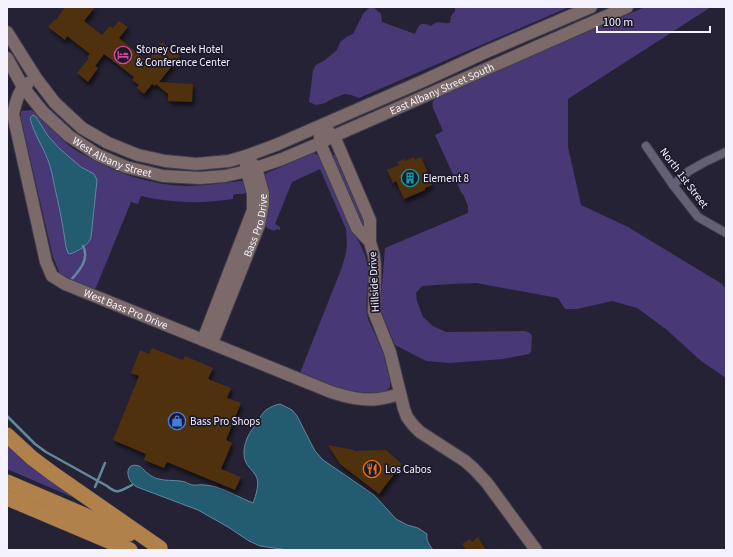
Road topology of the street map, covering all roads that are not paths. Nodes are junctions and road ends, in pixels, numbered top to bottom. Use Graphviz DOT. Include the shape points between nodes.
graph roads {
  1 [pos="591,7"];
  2 [pos="627,7"];
  3 [pos="7,32"];
  4 [pos="7,58"];
  5 [pos="36,78"];
  6 [pos="23,86"];
  7 [pos="321,125"];
  8 [pos="334,136"];
  9 [pos="320,143"];
  10 [pos="646,146"];
  11 [pos="726,152"];
  12 [pos="246,156"];
  13 [pos="251,170"];
  14 [pos="673,185"];
  15 [pos="726,233"];
  16 [pos="370,242"];
  17 [pos="208,342"];
  18 [pos="400,394"];
  19 [pos="7,435"];
  20 [pos="7,482"];
  21 [pos="7,498"];
  22 [pos="163,549"];
  23 [pos="130,550"];
  24 [pos="536,550"];
  1 -- 7 [label="street, East Albany Street South"];
  2 -- 8 [label="street, East Albany Street South"];
  3 -- 5 [label="street, West Albany Street"];
  4 -- 6 [label="street, West Albany Street"];
  5 -- 6 [label="street"];
  5 -- 12 [label="street, West Albany Street" via="55,103 82,128 108,143 138,155 196,164 229,161"];
  6 -- 13 [label="street, West Albany Street" via="43,112 69,136 98,155 126,167 163,176 200,178"];
  6 -- 17 [label="street, West Bass Pro Drive" via="13,114 46,262 52,276 65,284"];
  7 -- 8 [label="street"];
  7 -- 9 [label="street, Hillside Drive"];
  7 -- 12 [label="street, East Albany Street South"];
  8 -- 9 [label="street, East Albany Street South"];
  8 -- 16 [label="street" via="370,220"];
  9 -- 13 [label="street, East Albany Street South"];
  9 -- 16 [label="street, Hillside Drive" via="357,228"];
  10 -- 14 [label="street, North 1st Street"];
  11 -- 14 [label="street" via="695,168"];
  12 -- 13 [label="street, Bass Pro Drive"];
  13 -- 17 [label="street, Bass Pro Drive" via="253,210"];
  14 -- 15 [label="street, North 1st Street" via="698,217"];
  16 -- 18 [label="street, Hillside Drive" via="375,266 374,312 390,352"];
  17 -- 18 [label="street, West Bass Pro Drive" via="348,397 378,399"];
  18 -- 24 [label="street, Hillside Drive" via="407,418 412,425 474,469"];
  19 -- 22 [label="highway" via="52,473"];
  20 -- 22 [label="highway"];
  21 -- 23 [label="highway"];
}
